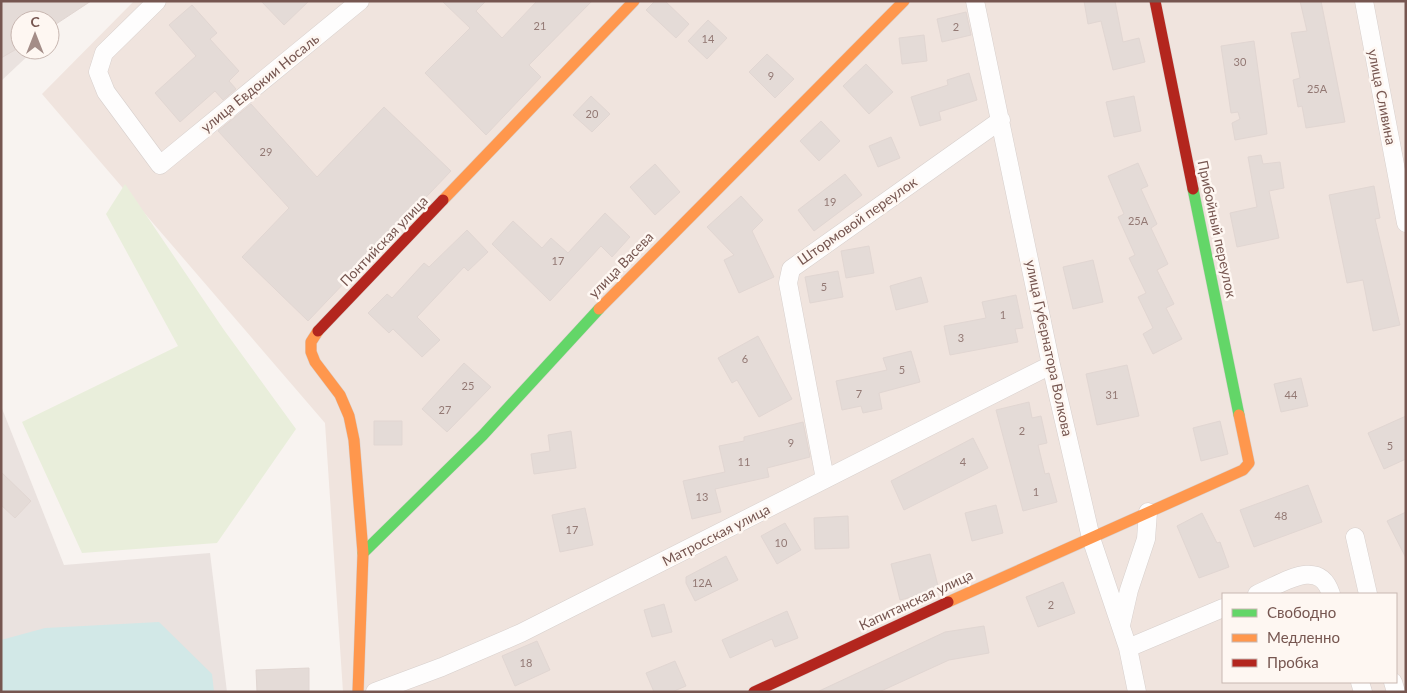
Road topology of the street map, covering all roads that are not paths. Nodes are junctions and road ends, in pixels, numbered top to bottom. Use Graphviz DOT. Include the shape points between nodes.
graph roads {
  1 [pos="157,1"];
  2 [pos="360,1"];
  3 [pos="634,1"];
  4 [pos="904,1"];
  5 [pos="975,1"];
  6 [pos="1155,1"];
  7 [pos="1364,1"];
  8 [pos="1000,120"];
  9 [pos="1406,223"];
  10 [pos="1051,365"];
  11 [pos="1249,463"];
  12 [pos="825,479"];
  13 [pos="1148,512"];
  14 [pos="1355,536"];
  15 [pos="1091,538"];
  16 [pos="362,553"];
  17 [pos="1259,593"];
  18 [pos="1330,593"];
  19 [pos="1368,593"];
  20 [pos="1222,608"];
  21 [pos="1121,627"];
  22 [pos="1128,648"];
  23 [pos="358,692"];
  24 [pos="375,692"];
  25 [pos="754,692"];
  26 [pos="1137,692"];
  1 -- 2 [label="street, улица Евдокии Носаль" via="104,53 98,72 106,92 160,165"];
  3 -- 16 [label="street, Понтийская улица" via="317,332 311,342 315,362 340,394 349,416 354,440"];
  4 -- 16 [label="street, улица Васева" via="621,286 483,435"];
  5 -- 8 [label="street, улица Губернатора Волкова"];
  6 -- 11 [label="street, Прибойный переулок"];
  7 -- 9 [label="street, улица Сливина"];
  8 -- 10 [label="street, улица Губернатора Волкова"];
  8 -- 12 [label="street, Штормовой переулок" via="791,268 788,283"];
  10 -- 12 [label="street, Матросская улица"];
  10 -- 15 [label="street, улица Губернатора Волкова"];
  11 -- 13 [label="street, Капитанская улица" via="1243,470"];
  12 -- 24 [label="street, Матросская улица" via="521,633"];
  13 -- 15 [label="street, Капитанская улица"];
  13 -- 21 [label="street" via="1146,539 1128,590"];
  14 -- 19 [label="street"];
  15 -- 21 [label="street, улица Губернатора Волкова"];
  15 -- 25 [label="street, Капитанская улица"];
  16 -- 23 [label="street"];
  17 -- 18 [label="street" via="1303,575 1314,574 1323,578"];
  20 -- 22 [label="street"];
  21 -- 22 [label="street, улица Губернатора Волкова"];
  22 -- 26 [label="street, улица Губернатора Волкова"];
}
